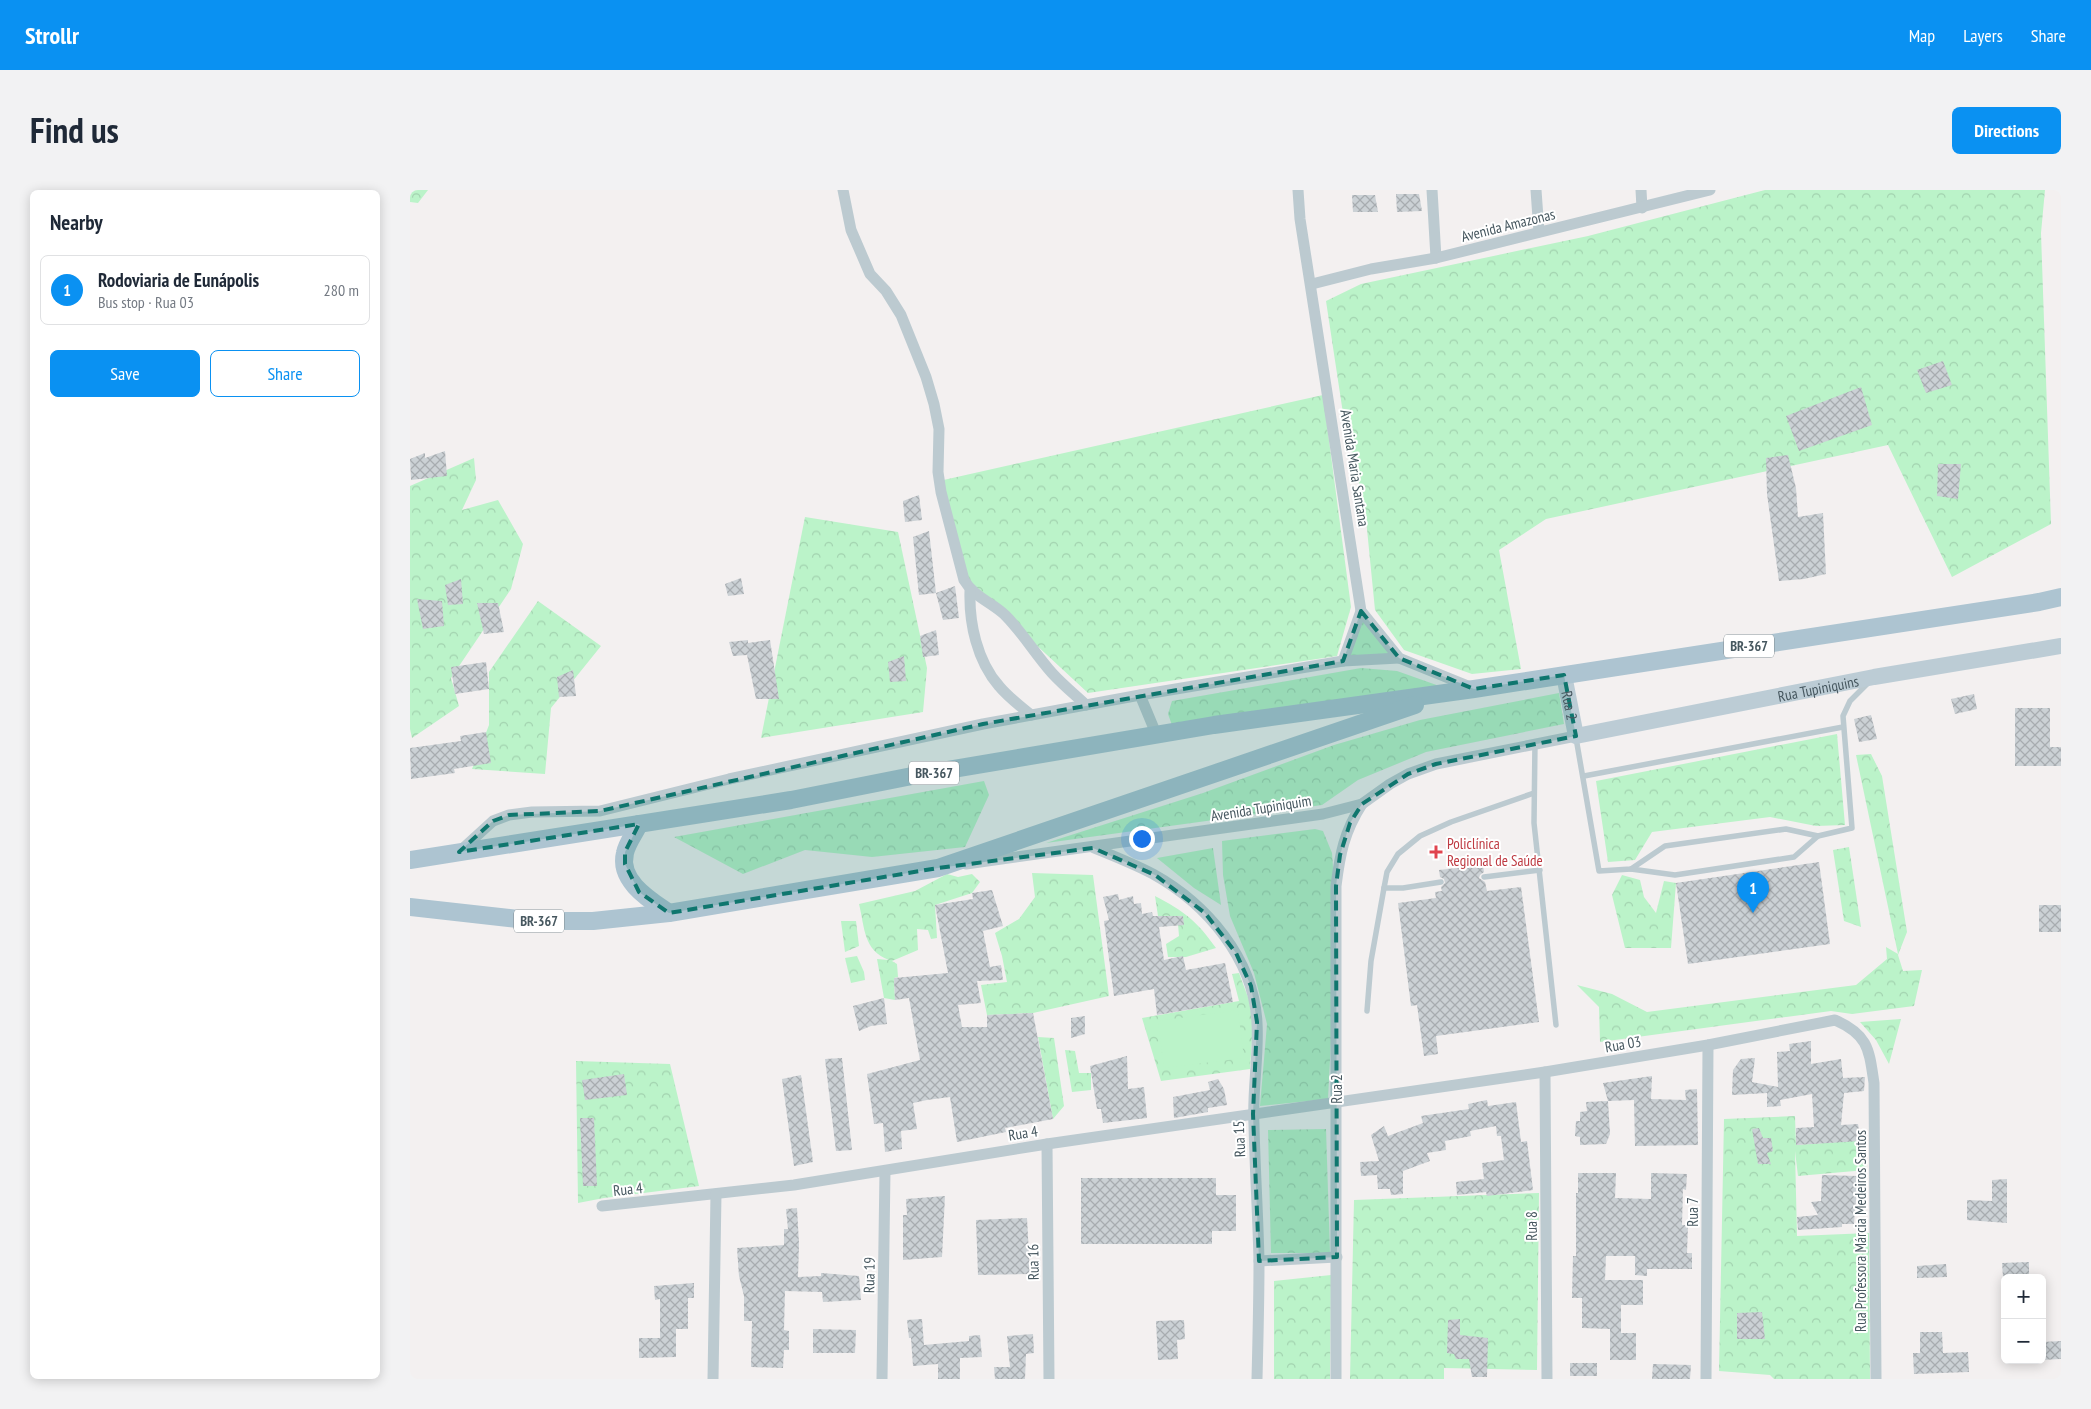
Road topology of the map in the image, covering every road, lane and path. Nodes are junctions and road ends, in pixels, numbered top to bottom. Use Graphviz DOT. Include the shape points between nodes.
graph roads {
  1 [pos="842,190"];
  2 [pos="1298,190"];
  3 [pos="1432,190"];
  4 [pos="1536,190"];
  5 [pos="1640,190"];
  6 [pos="1710,190"];
  7 [pos="1642,208"];
  8 [pos="1539,232"];
  9 [pos="1436,258"];
  10 [pos="1312,284"];
  11 [pos="970,591"];
  12 [pos="2061,597"];
  13 [pos="2040,602"];
  14 [pos="2061,604"];
  15 [pos="1361,611"];
  16 [pos="2061,646"];
  17 [pos="1399,658"];
  18 [pos="1343,661"];
  19 [pos="1564,675"];
  20 [pos="1874,677"];
  21 [pos="1466,690"];
  22 [pos="1140,695"];
  23 [pos="1086,705"];
  24 [pos="1031,715"];
  25 [pos="1842,727"];
  26 [pos="1157,736"];
  27 [pos="1576,736"];
  28 [pos="1535,743"];
  29 [pos="1584,776"];
  30 [pos="1534,793"];
  31 [pos="1362,804"];
  32 [pos="639,824"];
  33 [pos="1818,836"];
  34 [pos="1093,848"];
  35 [pos="459,852"];
  36 [pos="410,860"];
  37 [pos="938,868"];
  38 [pos="1631,869"];
  39 [pos="1540,870"];
  40 [pos="1484,876"];
  41 [pos="1441,882"];
  42 [pos="1384,888"];
  43 [pos="410,907"];
  44 [pos="669,913"];
  45 [pos="1367,1011"];
  46 [pos="1556,1025"];
  47 [pos="1708,1045"];
  48 [pos="1545,1072"];
  49 [pos="1874,1083"];
  50 [pos="1336,1103"];
  51 [pos="1253,1114"];
  52 [pos="1046,1144"];
  53 [pos="886,1170"];
  54 [pos="716,1194"];
  55 [pos="602,1206"];
  56 [pos="1337,1257"];
  57 [pos="1259,1261"];
  58 [pos="714,1379"];
  59 [pos="882,1379"];
  60 [pos="1049,1379"];
  61 [pos="1257,1379"];
  62 [pos="1336,1379"];
  63 [pos="1547,1379"];
  64 [pos="1706,1379"];
  65 [pos="1876,1379"];
  1 -- 11 [label="street" via="851,230 870,274 886,290 901,315 926,377 939,430 941,492 964,580"];
  2 -- 10 [label="street, Avenida Maria Santana"];
  3 -- 9 [label="street"];
  4 -- 8 [label="street"];
  5 -- 7 [label="street"];
  6 -- 7 [label="street, Avenida Amazonas"];
  7 -- 8 [label="street, Avenida Amazonas"];
  8 -- 9 [label="street, Avenida Amazonas"];
  9 -- 10 [label="street, Avenida Amazonas" via="1371,269"];
  10 -- 15 [label="street, Avenida Maria Santana"];
  11 -- 23 [label="street" via="1004,615 1052,673"];
  11 -- 24 [label="street" via="973,630 988,672"];
  12 -- 13 [label="main road, BR-367"];
  13 -- 14 [label="main road"];
  13 -- 19 [label="main road, BR-367"];
  15 -- 17 [label="street"];
  15 -- 18 [label="street"];
  16 -- 20 [label="street, Rua Tupiniquins"];
  17 -- 18 [label="street"];
  17 -- 21 [label="street"];
  18 -- 22 [label="street"];
  19 -- 21 [label="main road, BR-367"];
  19 -- 27 [label="street, Rua 2"];
  20 -- 25 [label="lane" via="1850,701"];
  20 -- 27 [label="street, Rua Tupiniquins"];
  21 -- 26 [label="main road, BR-367"];
  21 -- 37 [label="main road, BR-367"];
  22 -- 23 [label="street"];
  22 -- 26 [label="street"];
  23 -- 24 [label="street"];
  24 -- 35 [label="street" via="729,779 600,811 509,815 493,821"];
  25 -- 29 [label="lane"];
  25 -- 33 [label="lane" via="1852,828"];
  26 -- 32 [label="main road, BR-367"];
  27 -- 28 [label="street, Avenida Tupiniquim"];
  27 -- 29 [label="lane"];
  28 -- 30 [label="lane"];
  28 -- 31 [label="street, Avenida Tupiniquim" via="1436,764 1408,774"];
  29 -- 38 [label="lane" via="1600,871"];
  30 -- 39 [label="lane"];
  30 -- 42 [label="lane" via="1420,836 1398,854 1387,872"];
  31 -- 34 [label="street, Avenida Tupiniquim" via="1322,814"];
  31 -- 50 [label="street, Rua 2" via="1350,823 1340,855 1336,886"];
  32 -- 35 [label="main road, BR-367"];
  32 -- 44 [label="main road" via="625,852 625,864 639,892"];
  33 -- 38 [label="lane" via="1786,829 1665,846"];
  33 -- 38 [label="lane" via="1794,858 1675,875"];
  34 -- 37 [label="street, Avenida Tupiniquim"];
  34 -- 51 [label="street, Rua 15" via="1155,875 1182,893 1205,913 1236,953 1251,986 1257,1022"];
  35 -- 36 [label="main road, BR-367"];
  37 -- 44 [label="main road, BR-367"];
  39 -- 40 [label="lane"];
  39 -- 46 [label="lane"];
  41 -- 42 [label="lane"];
  42 -- 45 [label="lane" via="1370,961"];
  43 -- 44 [label="main road, BR-367" via="536,921 593,921"];
  47 -- 48 [label="street, Rua 03"];
  47 -- 49 [label="street, Rua 03" via="1835,1020 1849,1026 1865,1041"];
  47 -- 64 [label="street, Rua 7"];
  48 -- 50 [label="street, Rua 03"];
  48 -- 63 [label="street, Rua 8"];
  49 -- 65 [label="street, Rua Professora Márcia Medeiros Santos"];
  50 -- 51 [label="street, Rua 4"];
  50 -- 56 [label="street, Rua 2"];
  51 -- 52 [label="street, Rua 4"];
  51 -- 57 [label="street, Rua 15"];
  52 -- 53 [label="street, Rua 4"];
  52 -- 60 [label="street, Rua 16"];
  53 -- 54 [label="street, Rua 4"];
  53 -- 59 [label="street, Rua 19"];
  54 -- 55 [label="street, Rua 4"];
  54 -- 58 [label="street"];
  56 -- 57 [label="street"];
  56 -- 62 [label="street, Rua 2"];
  57 -- 61 [label="street, Rua 15"];
}
